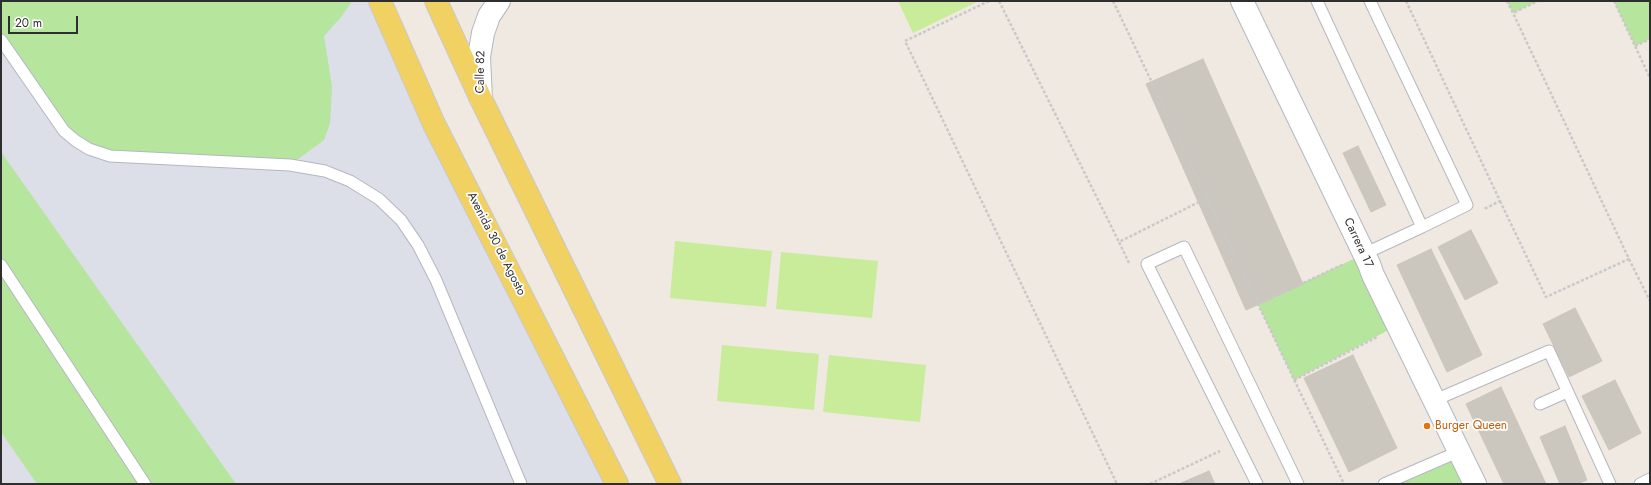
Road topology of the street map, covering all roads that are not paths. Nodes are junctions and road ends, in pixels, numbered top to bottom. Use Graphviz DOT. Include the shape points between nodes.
graph roads {
  1 [pos="380,1"];
  2 [pos="436,1"];
  3 [pos="499,1"];
  4 [pos="1242,1"];
  5 [pos="1317,1"];
  6 [pos="1370,1"];
  7 [pos="1,40"];
  8 [pos="481,99"];
  9 [pos="1422,227"];
  10 [pos="1364,254"];
  11 [pos="1,265"];
  12 [pos="1567,392"];
  13 [pos="1434,400"];
  14 [pos="1540,404"];
  15 [pos="1460,451"];
  16 [pos="1650,479"];
  17 [pos="145,484"];
  18 [pos="521,484"];
  19 [pos="618,484"];
  20 [pos="670,484"];
  21 [pos="1257,484"];
  22 [pos="1298,484"];
  23 [pos="1384,484"];
  24 [pos="1475,484"];
  25 [pos="1610,484"];
  26 [pos="1640,484"];
  1 -- 19 [label="main road, Avenida 30 de Agosto" via="434,124"];
  2 -- 8 [label="main road"];
  3 -- 8 [label="street, Calle 82" via="489,16 479,57"];
  4 -- 10 [label="street, Carrera 17"];
  5 -- 9 [label="lane"];
  6 -- 9 [label="lane" via="1467,205"];
  7 -- 18 [label="lane" via="64,131 89,149 110,156 290,165 325,171 350,181 379,199 401,220 418,245 436,280"];
  8 -- 20 [label="main road"];
  9 -- 10 [label="lane"];
  10 -- 13 [label="street, Carrera 17"];
  11 -- 17 [label="lane"];
  12 -- 13 [label="lane" via="1548,351"];
  12 -- 14 [label="lane"];
  12 -- 25 [label="lane"];
  13 -- 15 [label="street, Carrera 17"];
  15 -- 23 [label="lane"];
  15 -- 24 [label="street, Carrera 17"];
  16 -- 26 [label="lane"];
  21 -- 22 [label="lane" via="1147,264 1184,247"];
}
